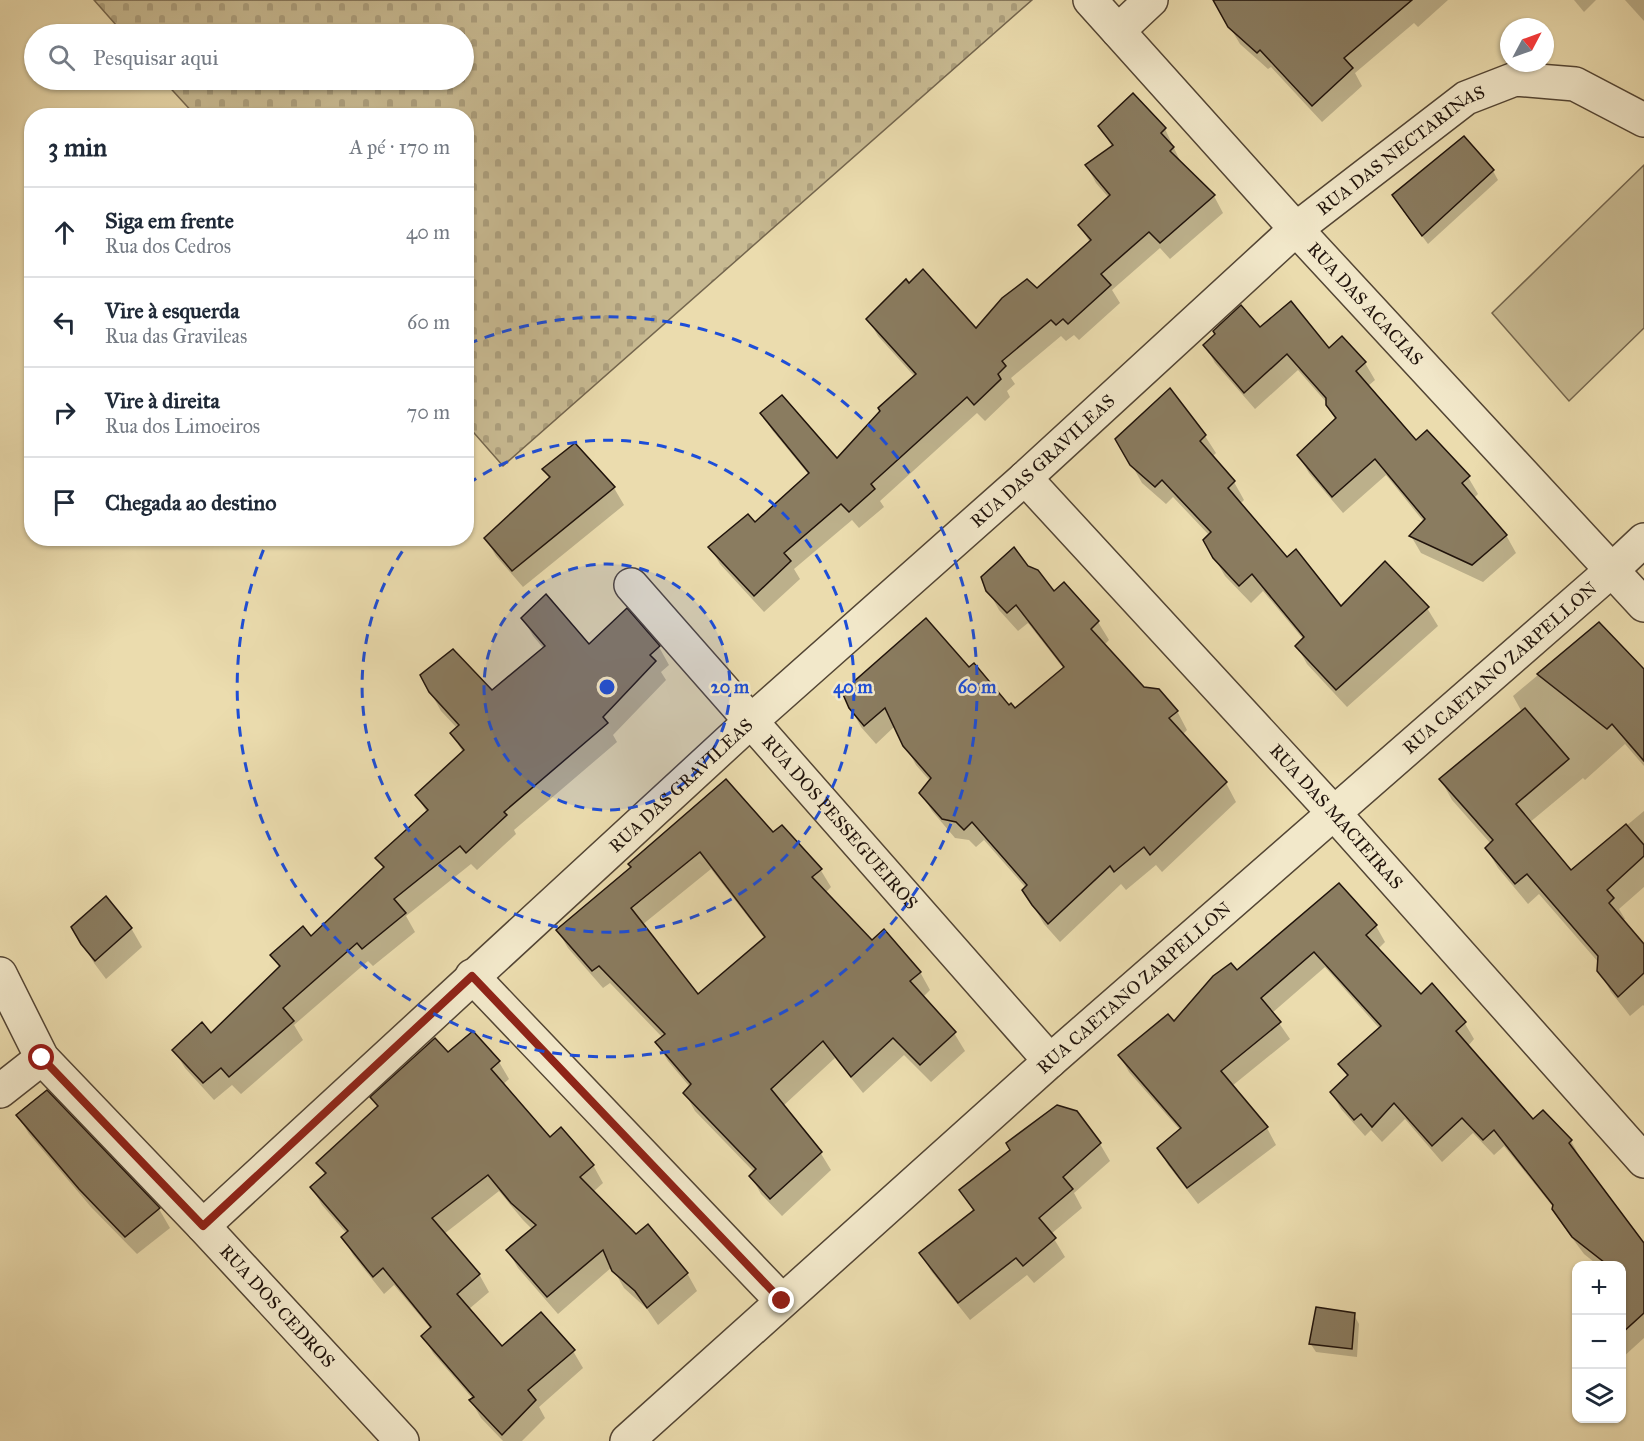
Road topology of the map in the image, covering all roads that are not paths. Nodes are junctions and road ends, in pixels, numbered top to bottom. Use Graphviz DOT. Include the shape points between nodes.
graph roads {
  1 [pos="1090,0"];
  2 [pos="1151,0"];
  3 [pos="1118,31"];
  4 [pos="1644,120"];
  5 [pos="1296,229"];
  6 [pos="1025,478"];
  7 [pos="1644,540"];
  8 [pos="1612,570"];
  9 [pos="631,585"];
  10 [pos="1644,605"];
  11 [pos="751,721"];
  12 [pos="1333,812"];
  13 [pos="0,974"];
  14 [pos="472,976"];
  15 [pos="42,1058"];
  16 [pos="1050,1061"];
  17 [pos="0,1091"];
  18 [pos="1644,1161"];
  19 [pos="203,1226"];
  20 [pos="782,1301"];
  21 [pos="402,1441"];
  22 [pos="627,1441"];
  1 -- 3 [label="street, RUA DAS ACACIAS"];
  2 -- 3 [label="street"];
  3 -- 5 [label="street, RUA DAS ACACIAS"];
  4 -- 5 [label="street, RUA DAS NECTARINAS" via="1575,84 1515,79 1466,98"];
  5 -- 6 [label="street, RUA DAS GRAVILEAS"];
  5 -- 8 [label="street, RUA DAS ACACIAS"];
  6 -- 11 [label="street, RUA DAS GRAVILEAS"];
  6 -- 12 [label="street, RUA DAS MACIEIRAS"];
  7 -- 8 [label="street, RUA CAETANO ZARPELLON"];
  8 -- 10 [label="street, RUA DAS ACACIAS"];
  8 -- 12 [label="street, RUA CAETANO ZARPELLON"];
  9 -- 11 [label="street, RUA DOS PESSEGUEIROS"];
  11 -- 14 [label="street, RUA DAS GRAVILEAS"];
  11 -- 16 [label="street, RUA DOS PESSEGUEIROS"];
  12 -- 16 [label="street, RUA CAETANO ZARPELLON"];
  12 -- 18 [label="street, RUA DAS MACIEIRAS"];
  13 -- 15 [label="street, RUA DOS CEDROS"];
  14 -- 19 [label="street, RUA DAS GRAVILEAS"];
  14 -- 20 [label="street"];
  15 -- 17 [label="street"];
  15 -- 19 [label="street, RUA DOS CEDROS"];
  16 -- 20 [label="street, RUA CAETANO ZARPELLON"];
  19 -- 21 [label="street, RUA DOS CEDROS"];
  20 -- 22 [label="street, RUA CAETANO ZARPELLON"];
}
